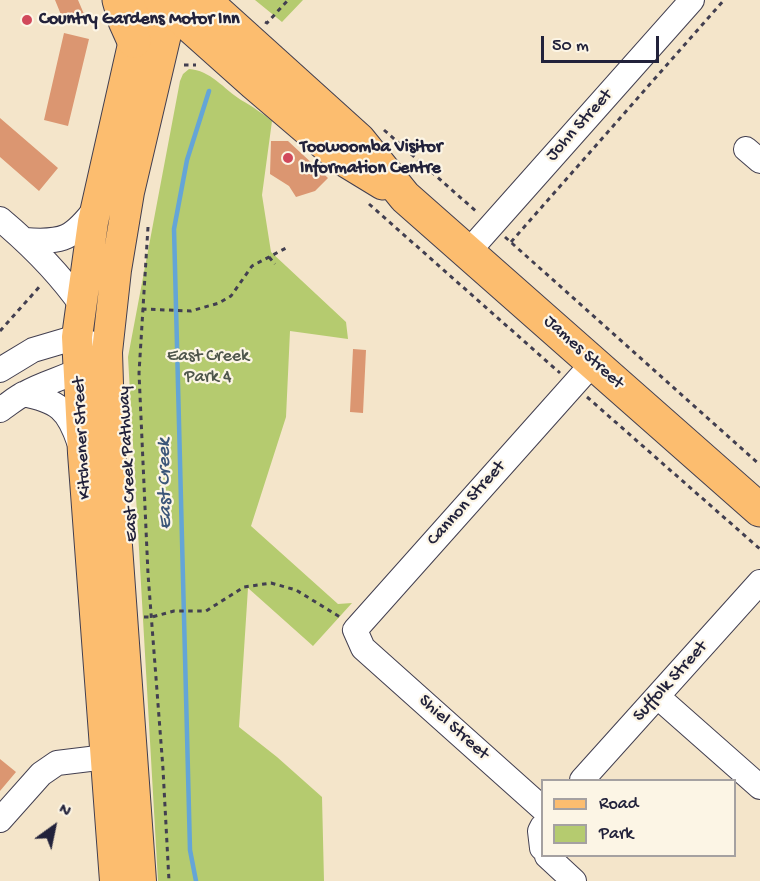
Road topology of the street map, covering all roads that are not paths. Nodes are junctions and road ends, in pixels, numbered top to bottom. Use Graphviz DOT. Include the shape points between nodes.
graph roads {
  1 [pos="119,0"];
  2 [pos="204,0"];
  3 [pos="692,0"];
  4 [pos="163,2"];
  5 [pos="134,41"];
  6 [pos="405,197"];
  7 [pos="96,208"];
  8 [pos="0,219"];
  9 [pos="25,240"];
  10 [pos="458,263"];
  11 [pos="82,306"];
  12 [pos="77,337"];
  13 [pos="107,352"];
  14 [pos="594,362"];
  15 [pos="0,370"];
  16 [pos="80,372"];
  17 [pos="23,394"];
  18 [pos="0,410"];
  19 [pos="83,453"];
  20 [pos="760,510"];
  21 [pos="760,582"];
  22 [pos="109,617"];
  23 [pos="359,639"];
  24 [pos="658,697"];
  25 [pos="106,757"];
  26 [pos="583,779"];
  27 [pos="760,787"];
  28 [pos="541,806"];
  29 [pos="0,820"];
  30 [pos="549,857"];
  31 [pos="115,881"];
  32 [pos="141,881"];
  33 [pos="574,881"];
  1 -- 5 [label="highway"];
  2 -- 6 [label="highway, James Street" via="359,140"];
  3 -- 10 [label="street, John Street"];
  4 -- 5 [label="main road, Kitchener Street"];
  4 -- 6 [label="highway, James Street" via="342,158"];
  4 -- 13 [label="main road, Kitchener Street" via="116,270"];
  5 -- 7 [label="main road, Kitchener Street"];
  6 -- 10 [label="highway, James Street"];
  7 -- 9 [label="street" via="82,226 65,238"];
  7 -- 11 [label="main road, Kitchener Street"];
  8 -- 9 [label="street"];
  9 -- 11 [label="street" via="64,280"];
  10 -- 14 [label="highway, James Street"];
  11 -- 12 [label="main road, Kitchener Street"];
  12 -- 13 [label="street"];
  12 -- 15 [label="street" via="33,350"];
  12 -- 16 [label="main road, Kitchener Street"];
  13 -- 16 [label="street"];
  13 -- 22 [label="main road, Kitchener Street"];
  14 -- 20 [label="highway, James Street"];
  14 -- 23 [label="street, Cannon Street"];
  16 -- 17 [label="street"];
  16 -- 19 [label="main road, Kitchener Street"];
  17 -- 18 [label="street"];
  17 -- 19 [label="street" via="55,403 63,410 73,422"];
  19 -- 22 [label="main road, Kitchener Street"];
  21 -- 24 [label="street, Suffolk Street"];
  22 -- 25 [label="main road, Kitchener Street"];
  22 -- 32 [label="main road, Kitchener Street"];
  23 -- 28 [label="street, Shiel Street"];
  24 -- 26 [label="street, Suffolk Street"];
  24 -- 27 [label="street"];
  25 -- 29 [label="street" via="57,763 40,774"];
  25 -- 31 [label="main road, Kitchener Street"];
  30 -- 33 [label="street"];
}
